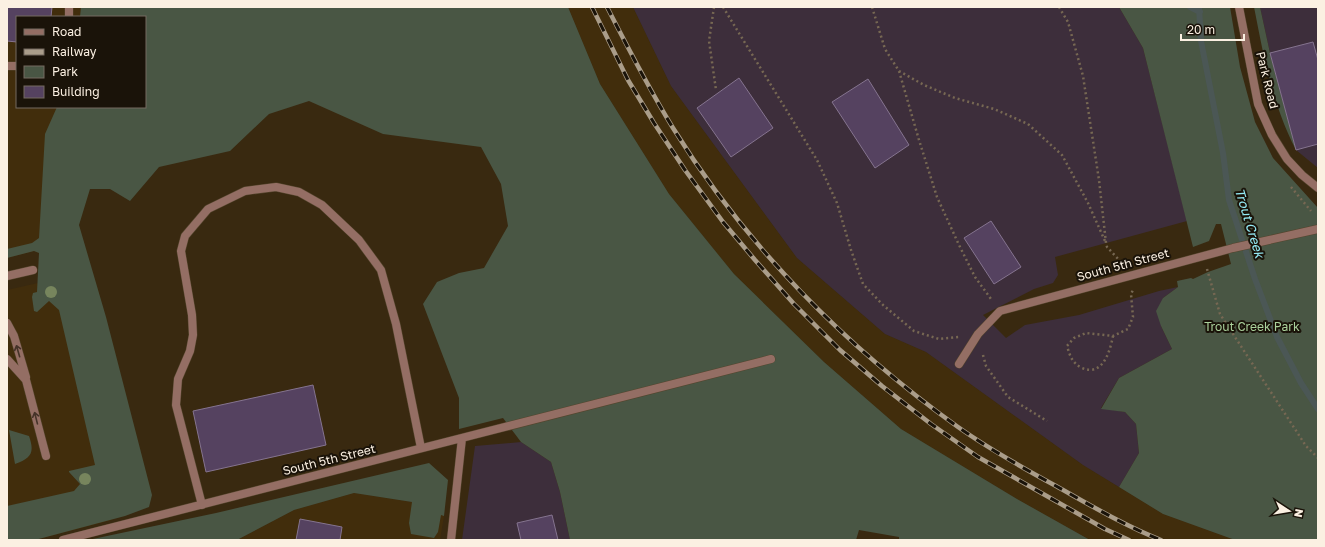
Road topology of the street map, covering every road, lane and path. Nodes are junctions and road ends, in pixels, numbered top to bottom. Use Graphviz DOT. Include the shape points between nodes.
graph roads {
  1 [pos="714,7"];
  2 [pos="722,7"];
  3 [pos="872,7"];
  4 [pos="1059,7"];
  5 [pos="1239,7"];
  6 [pos="899,71"];
  7 [pos="716,90"];
  8 [pos="1318,188"];
  9 [pos="1318,228"];
  10 [pos="1106,243"];
  11 [pos="1203,255"];
  12 [pos="34,270"];
  13 [pos="1139,273"];
  14 [pos="7,276"];
  15 [pos="1000,311"];
  16 [pos="7,323"];
  17 [pos="978,334"];
  18 [pos="1113,336"];
  19 [pos="7,359"];
  20 [pos="771,359"];
  21 [pos="959,364"];
  22 [pos="26,380"];
  23 [pos="1047,421"];
  24 [pos="462,438"];
  25 [pos="421,448"];
  26 [pos="46,456"];
  27 [pos="1318,458"];
  28 [pos="202,505"];
  29 [pos="63,540"];
  30 [pos="451,540"];
  1 -- 7 [label="path" via="709,41"];
  2 -- 17 [label="path" via="818,160 837,204 863,284 914,331 939,339"];
  3 -- 6 [label="path" via="884,49"];
  4 -- 10 [label="path" via="1068,22 1083,76"];
  5 -- 8 [label="street, Park Road" via="1258,104 1272,135 1287,159"];
  6 -- 10 [label="path" via="955,98 994,109 1028,124 1062,155"];
  6 -- 15 [label="path" via="937,197 975,277"];
  9 -- 11 [label="street, South 5th Street"];
  10 -- 13 [label="path" via="1118,260"];
  11 -- 13 [label="street, South 5th Street"];
  11 -- 27 [label="path" via="1220,314 1306,446"];
  12 -- 14 [label="street"];
  13 -- 15 [label="street, South 5th Street"];
  13 -- 18 [label="path" via="1131,294 1133,317 1128,329"];
  15 -- 17 [label="street"];
  22 -- 16 [label="street, one-way" via="14,336"];
  17 -- 21 [label="street"];
  17 -- 23 [label="path" via="986,366 1008,397"];
  18 -- 18 [label="path" via="1086,333 1074,338 1067,346 1070,358 1078,366 1088,370 1097,369 1110,350"];
  19 -- 22 [label="street"];
  20 -- 24 [label="street, South 5th Street"];
  26 -- 22 [label="street, one-way"];
  24 -- 25 [label="street, South 5th Street"];
  24 -- 30 [label="street"];
  25 -- 28 [label="street, South 5th Street"];
  25 -- 28 [label="street" via="396,324 381,270 359,240 322,205 305,195 276,187 245,191 208,209 185,236 181,252 193,335 190,351 178,379 176,405"];
  28 -- 29 [label="street, South 5th Street"];
}
